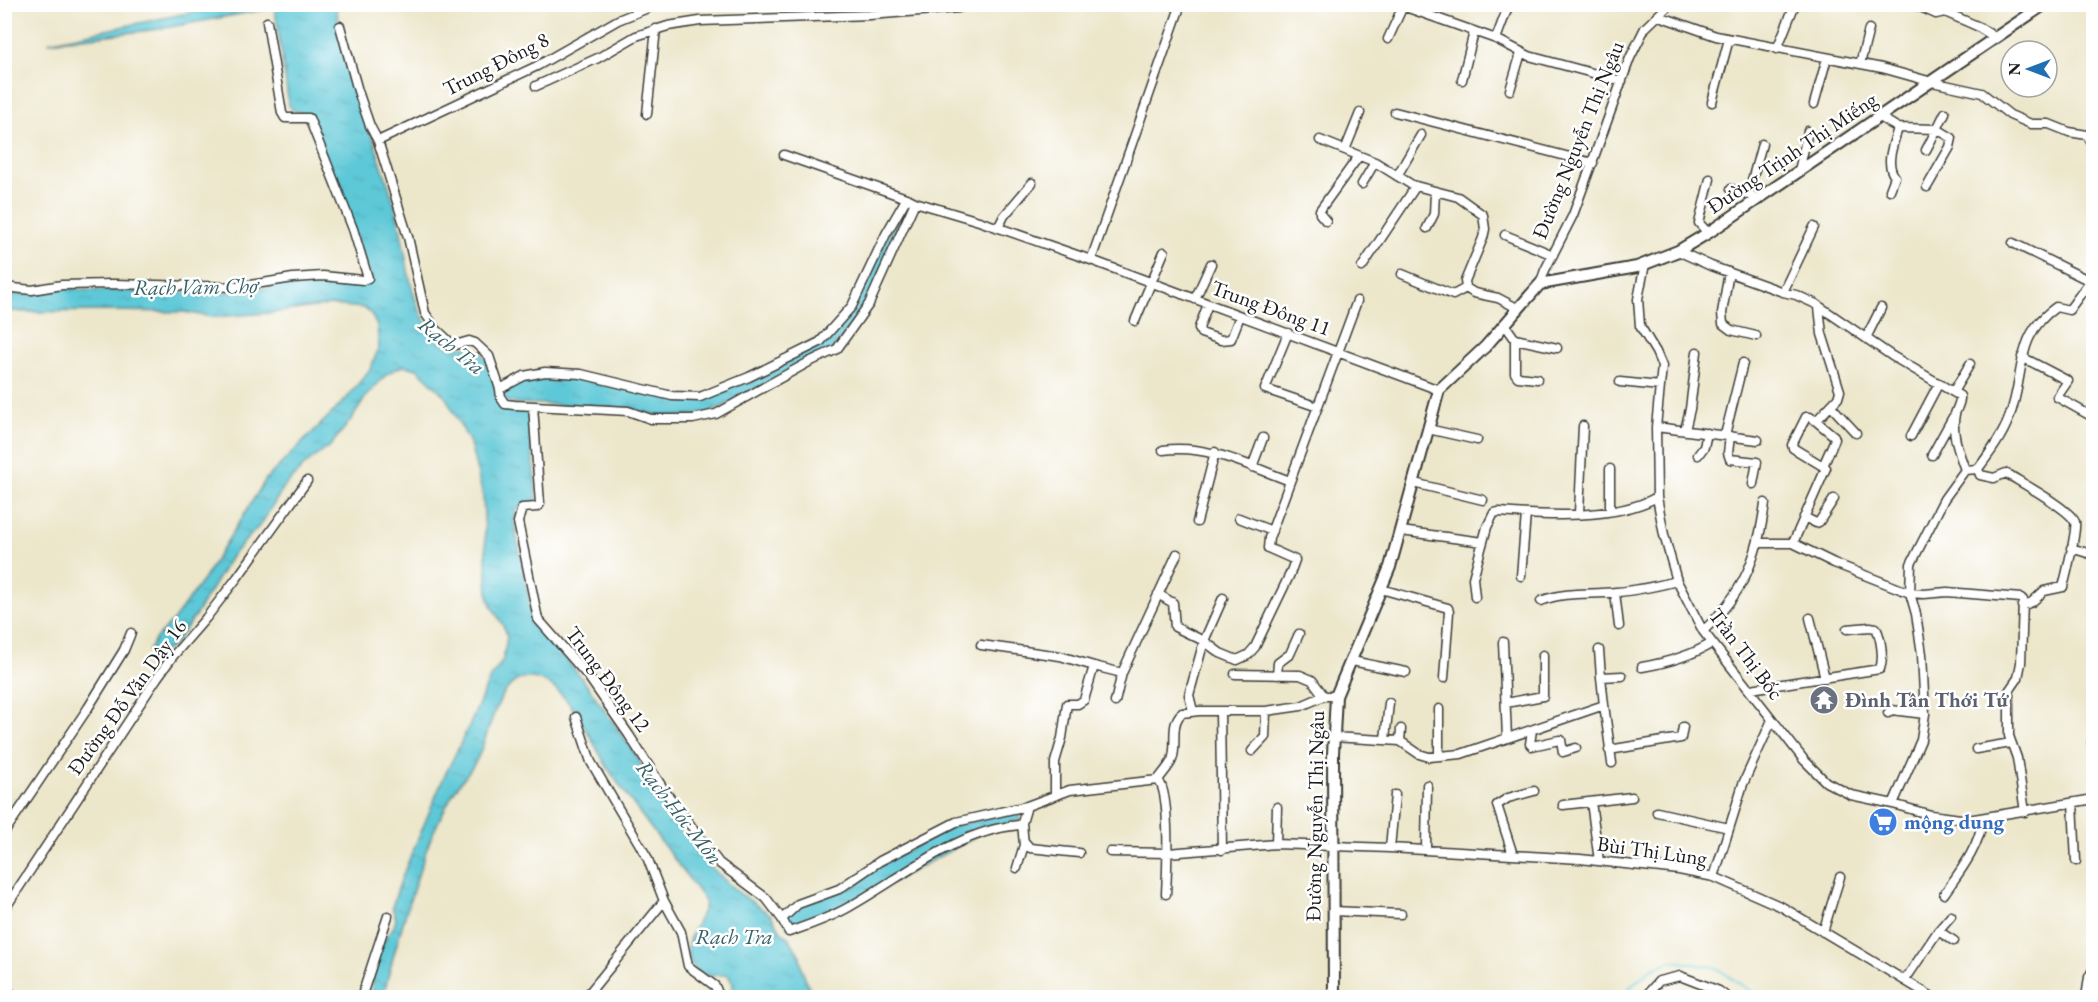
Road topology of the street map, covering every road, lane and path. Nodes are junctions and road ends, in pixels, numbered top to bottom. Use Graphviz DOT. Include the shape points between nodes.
graph roads {
  1 [pos="658,4"];
  2 [pos="971,4"];
  3 [pos="1181,4"];
  4 [pos="1509,4"];
  5 [pos="1670,4"];
  6 [pos="1794,4"];
  7 [pos="1914,4"];
  8 [pos="2045,4"];
  9 [pos="1400,5"];
  10 [pos="1945,8"];
  11 [pos="1659,16"];
  12 [pos="267,22"];
  13 [pos="340,26"];
  14 [pos="656,29"];
  15 [pos="1869,30"];
  16 [pos="1474,32"];
  17 [pos="1996,38"];
  18 [pos="1388,39"];
  19 [pos="1496,39"];
  20 [pos="1729,39"];
  21 [pos="1778,49"];
  22 [pos="1521,53"];
  23 [pos="1827,58"];
  24 [pos="1860,64"];
  25 [pos="1462,80"];
  26 [pos="1622,81"];
  27 [pos="1932,82"];
  28 [pos="536,86"];
  29 [pos="1510,90"];
  30 [pos="1712,102"];
  31 [pos="1814,104"];
  32 [pos="1395,112"];
  33 [pos="1360,113"];
  34 [pos="1945,113"];
  35 [pos="647,114"];
  36 [pos="1880,117"];
  37 [pos="1899,128"];
  38 [pos="1937,129"];
  39 [pos="1808,131"];
  40 [pos="1421,135"];
  41 [pos="1320,140"];
  42 [pos="378,141"];
  43 [pos="1762,144"];
  44 [pos="2094,147"];
  45 [pos="1345,150"];
  46 [pos="1926,150"];
  47 [pos="784,155"];
  48 [pos="1359,156"];
  49 [pos="1375,162"];
  50 [pos="1593,163"];
  51 [pos="1799,171"];
  52 [pos="1397,176"];
  53 [pos="1710,179"];
  54 [pos="1032,183"];
  55 [pos="1362,184"];
  56 [pos="1416,186"];
  57 [pos="1927,187"];
  58 [pos="1731,189"];
  59 [pos="1890,190"];
  60 [pos="1435,192"];
  61 [pos="1754,196"];
  62 [pos="912,201"];
  63 [pos="1326,221"];
  64 [pos="1814,227"];
  65 [pos="998,228"];
  66 [pos="1427,228"];
  67 [pos="1708,233"];
  68 [pos="1504,235"];
  69 [pos="2013,243"];
  70 [pos="1677,251"];
  71 [pos="1164,252"];
  72 [pos="1553,255"];
  73 [pos="1091,260"];
  74 [pos="1211,264"];
  75 [pos="1645,264"];
  76 [pos="1362,267"];
  77 [pos="1729,272"];
  78 [pos="1402,274"];
  79 [pos="2092,281"];
  80 [pos="1150,282"];
  81 [pos="1540,284"];
  82 [pos="4,286"];
  83 [pos="1466,288"];
  84 [pos="1783,292"];
  85 [pos="1196,299"];
  86 [pos="1357,301"];
  87 [pos="1208,304"];
  88 [pos="1819,307"];
  89 [pos="1881,308"];
  90 [pos="1519,309"];
  91 [pos="1240,316"];
  92 [pos="1135,321"];
  93 [pos="1505,325"];
  94 [pos="1288,333"];
  95 [pos="1756,336"];
  96 [pos="1866,338"];
  97 [pos="1515,339"];
  98 [pos="1557,348"];
  99 [pos="1339,352"];
  100 [pos="1697,352"];
  101 [pos="2022,357"];
  102 [pos="1743,363"];
  103 [pos="1970,364"];
  104 [pos="1537,379"];
  105 [pos="1620,382"];
  106 [pos="1939,383"];
  107 [pos="1660,386"];
  108 [pos="500,388"];
  109 [pos="1439,390"];
  110 [pos="1953,392"];
  111 [pos="533,406"];
  112 [pos="1830,406"];
  113 [pos="1318,407"];
  114 [pos="1955,414"];
  115 [pos="2091,416"];
  116 [pos="1816,421"];
  117 [pos="1583,426"];
  118 [pos="1656,427"];
  119 [pos="1428,429"];
  120 [pos="1684,430"];
  121 [pos="1707,433"];
  122 [pos="1856,433"];
  123 [pos="1727,436"];
  124 [pos="1911,436"];
  125 [pos="1263,438"];
  126 [pos="1477,440"];
  127 [pos="1758,440"];
  128 [pos="1163,450"];
  129 [pos="1215,452"];
  130 [pos="1698,455"];
  131 [pos="1932,455"];
  132 [pos="1823,466"];
  133 [pos="1252,467"];
  134 [pos="1610,469"];
  135 [pos="1965,470"];
  136 [pos="1977,470"];
  137 [pos="307,481"];
  138 [pos="1290,481"];
  139 [pos="1414,483"];
  140 [pos="1754,484"];
  141 [pos="1657,497"];
  142 [pos="1834,499"];
  143 [pos="1483,500"];
  144 [pos="1765,503"];
  145 [pos="1610,511"];
  146 [pos="1579,513"];
  147 [pos="1526,514"];
  148 [pos="1804,517"];
  149 [pos="1239,518"];
  150 [pos="1197,522"];
  151 [pos="1272,531"];
  152 [pos="1401,531"];
  153 [pos="1483,542"];
  154 [pos="1759,543"];
  155 [pos="1793,543"];
  156 [pos="2071,548"];
  157 [pos="1177,554"];
  158 [pos="2094,555"];
  159 [pos="1521,576"];
  160 [pos="1677,580"];
  161 [pos="1381,589"];
  162 [pos="1615,593"];
  163 [pos="1910,593"];
  164 [pos="1158,594"];
  165 [pos="1475,597"];
  166 [pos="1223,598"];
  167 [pos="1541,601"];
  168 [pos="2022,606"];
  169 [pos="1810,618"];
  170 [pos="1619,626"];
  171 [pos="1846,628"];
  172 [pos="1702,631"];
  173 [pos="132,633"];
  174 [pos="1299,634"];
  175 [pos="1204,641"];
  176 [pos="1503,642"];
  177 [pos="1712,643"];
  178 [pos="981,645"];
  179 [pos="1599,650"];
  180 [pos="1543,655"];
  181 [pos="1352,661"];
  182 [pos="1094,666"];
  183 [pos="1642,667"];
  184 [pos="1406,672"];
  185 [pos="1122,673"];
  186 [pos="1235,674"];
  187 [pos="1277,675"];
  188 [pos="1622,675"];
  189 [pos="1601,677"];
  190 [pos="1444,678"];
  191 [pos="1825,678"];
  192 [pos="1750,689"];
  193 [pos="1324,696"];
  194 [pos="1336,696"];
  195 [pos="1115,702"];
  196 [pos="1389,703"];
  197 [pos="1506,703"];
  198 [pos="1604,705"];
  199 [pos="1438,708"];
  200 [pos="1193,711"];
  201 [pos="1220,711"];
  202 [pos="1266,711"];
  203 [pos="1888,713"];
  204 [pos="1925,714"];
  205 [pos="576,717"];
  206 [pos="1772,720"];
  207 [pos="1683,727"];
  208 [pos="1401,729"];
  209 [pos="1532,730"];
  210 [pos="1333,737"];
  211 [pos="1507,738"];
  212 [pos="1385,739"];
  213 [pos="1400,741"];
  214 [pos="2011,742"];
  215 [pos="2092,743"];
  216 [pos="1576,748"];
  217 [pos="1976,749"];
  218 [pos="1609,750"];
  219 [pos="1252,751"];
  220 [pos="2094,755"];
  221 [pos="1439,756"];
  222 [pos="1612,763"];
  223 [pos="1158,780"];
  224 [pos="1427,785"];
  225 [pos="1534,791"];
  226 [pos="1055,794"];
  227 [pos="1395,795"];
  228 [pos="1632,796"];
  229 [pos="2094,800"];
  230 [pos="1591,802"];
  231 [pos="2073,803"];
  232 [pos="1563,804"];
  233 [pos="1893,804"];
  234 [pos="1027,806"];
  235 [pos="1277,807"];
  236 [pos="1657,812"];
  237 [pos="2025,812"];
  238 [pos="1983,818"];
  239 [pos="1022,823"];
  240 [pos="1730,828"];
  241 [pos="4,833"];
  242 [pos="1024,841"];
  243 [pos="1276,844"];
  244 [pos="1334,846"];
  245 [pos="1390,848"];
  246 [pos="1222,850"];
  247 [pos="1426,850"];
  248 [pos="1110,852"];
  249 [pos="1079,853"];
  250 [pos="1168,853"];
  251 [pos="1514,855"];
  252 [pos="1599,861"];
  253 [pos="2076,861"];
  254 [pos="1017,868"];
  255 [pos="1714,877"];
  256 [pos="1840,877"];
  257 [pos="1166,894"];
  258 [pos="1944,894"];
  259 [pos="664,901"];
  260 [pos="4,910"];
  261 [pos="1333,911"];
  262 [pos="1401,914"];
  263 [pos="388,916"];
  264 [pos="1951,916"];
  265 [pos="782,919"];
  266 [pos="1938,931"];
  267 [pos="1823,933"];
  268 [pos="1954,941"];
  269 [pos="2094,968"];
  270 [pos="1905,980"];
  271 [pos="4,988"];
  272 [pos="1718,994"];
  273 [pos="17,998"];
  274 [pos="361,998"];
  275 [pos="585,998"];
  276 [pos="720,998"];
  277 [pos="1334,998"];
  278 [pos="1644,998"];
  279 [pos="1728,998"];
  280 [pos="1934,998"];
  281 [pos="2086,998"];
  1 -- 42 [label="street, Trung Đông 8" via="618,20 537,66"];
  2 -- 14 [label="street" via="870,15 700,21"];
  3 -- 73 [label="street"];
  4 -- 19 [label="street"];
  5 -- 11 [label="street, Đường Nguyễn Thị Ngâu"];
  6 -- 21 [label="street"];
  7 -- 10 [label="street" via="1936,14"];
  8 -- 17 [label="main road, Đường Trịnh Thị Miếng"];
  9 -- 16 [label="street"];
  9 -- 18 [label="street"];
  10 -- 17 [label="street"];
  11 -- 20 [label="street"];
  11 -- 26 [label="street, Đường Nguyễn Thị Ngâu" via="1645,28"];
  12 -- 82 [label="street" via="282,113 285,118 309,118 368,278 293,278 238,287 113,284 32,290"];
  13 -- 42 [label="street" via="358,91"];
  14 -- 28 [label="street"];
  14 -- 35 [label="street"];
  15 -- 24 [label="street"];
  16 -- 19 [label="street"];
  16 -- 25 [label="street"];
  17 -- 27 [label="main road, Đường Trịnh Thị Miếng"];
  19 -- 22 [label="street"];
  20 -- 21 [label="street"];
  20 -- 30 [label="street"];
  21 -- 23 [label="street"];
  22 -- 26 [label="street"];
  22 -- 29 [label="street"];
  23 -- 24 [label="street"];
  23 -- 31 [label="street"];
  24 -- 27 [label="street"];
  26 -- 50 [label="street, Đường Nguyễn Thị Ngâu"];
  27 -- 36 [label="main road, Đường Trịnh Thị Miếng"];
  27 -- 44 [label="street" via="1982,93 2010,115 2031,124 2049,124 2087,135"];
  32 -- 50 [label="street"];
  33 -- 45 [label="street"];
  34 -- 38 [label="street"];
  36 -- 37 [label="street"];
  36 -- 51 [label="main road, Đường Trịnh Thị Miếng"];
  37 -- 38 [label="street"];
  37 -- 59 [label="street" via="1891,153 1890,169 1895,177"];
  38 -- 46 [label="street"];
  38 -- 57 [label="street" via="1953,140"];
  39 -- 51 [label="street"];
  40 -- 52 [label="street"];
  41 -- 45 [label="street"];
  42 -- 108 [label="street" via="408,237 426,313 451,344 476,342 489,356"];
  43 -- 61 [label="street"];
  45 -- 48 [label="street"];
  47 -- 62 [label="street, Trung Đông 11"];
  48 -- 49 [label="street"];
  48 -- 63 [label="street" via="1320,210"];
  49 -- 52 [label="street"];
  49 -- 55 [label="street"];
  50 -- 72 [label="street, Đường Nguyễn Thị Ngâu"];
  51 -- 61 [label="main road, Đường Trịnh Thị Miếng"];
  52 -- 56 [label="street"];
  53 -- 67 [label="street" via="1699,223"];
  54 -- 65 [label="street"];
  56 -- 60 [label="street"];
  56 -- 76 [label="street"];
  58 -- 61 [label="street"];
  60 -- 66 [label="street" via="1434,214"];
  60 -- 83 [label="street" via="1458,197 1483,214 1485,229 1465,281"];
  61 -- 67 [label="main road, Đường Trịnh Thị Miếng"];
  62 -- 65 [label="street, Trung Đông 11"];
  62 -- 108 [label="street" via="905,201 886,234 852,306 820,342 749,377 699,397 672,396 581,374 545,372 524,376"];
  62 -- 111 [label="street" via="869,304 837,349 716,414 693,419 661,420 628,411"];
  64 -- 84 [label="street"];
  65 -- 73 [label="street, Trung Đông 11"];
  67 -- 70 [label="main road, Đường Trịnh Thị Miếng"];
  68 -- 72 [label="street"];
  69 -- 79 [label="street"];
  70 -- 75 [label="main road, Đường Trịnh Thị Miếng"];
  70 -- 77 [label="street"];
  71 -- 80 [label="street"];
  72 -- 81 [label="street, Đường Nguyễn Thị Ngâu"];
  73 -- 80 [label="street, Trung Đông 11"];
  74 -- 85 [label="street"];
  75 -- 81 [label="main road, Đường Trịnh Thị Miếng"];
  75 -- 107 [label="street, Trần Thị Bốc" via="1638,299 1640,326 1660,359"];
  77 -- 84 [label="street"];
  77 -- 95 [label="street" via="1723,324"];
  78 -- 83 [label="street" via="1453,296"];
  79 -- 101 [label="street" via="2069,310 2056,307 2042,317 2028,338"];
  80 -- 85 [label="street, Trung Đông 11"];
  80 -- 92 [label="street"];
  81 -- 90 [label="main road, Đường Nguyễn Thị Ngâu"];
  83 -- 90 [label="street"];
  84 -- 88 [label="street"];
  85 -- 87 [label="street, Trung Đông 11"];
  86 -- 99 [label="street"];
  87 -- 91 [label="street, Trung Đông 11"];
  87 -- 91 [label="street" via="1199,328 1201,333 1231,339"];
  88 -- 96 [label="street"];
  88 -- 112 [label="street" via="1822,334 1840,391"];
  89 -- 96 [label="street"];
  90 -- 93 [label="main road, Đường Nguyễn Thị Ngâu"];
  91 -- 94 [label="street, Trung Đông 11"];
  93 -- 97 [label="street"];
  93 -- 109 [label="main road, Đường Nguyễn Thị Ngâu"];
  94 -- 99 [label="street, Trung Đông 11"];
  94 -- 113 [label="street" via="1265,389"];
  96 -- 106 [label="street"];
  97 -- 98 [label="street"];
  97 -- 104 [label="street" via="1515,373"];
  99 -- 109 [label="street, Trung Đông 11"];
  99 -- 113 [label="street"];
  100 -- 120 [label="street"];
  101 -- 115 [label="street" via="2068,381 2057,397"];
  101 -- 136 [label="street" via="2009,419"];
  102 -- 123 [label="street"];
  103 -- 110 [label="street"];
  105 -- 107 [label="street"];
  106 -- 110 [label="street"];
  106 -- 124 [label="street"];
  107 -- 118 [label="street, Trần Thị Bốc"];
  108 -- 111 [label="street" via="505,404"];
  109 -- 119 [label="main road, Đường Nguyễn Thị Ngâu"];
  110 -- 114 [label="street" via="1960,396"];
  111 -- 265 [label="street, Trung Đông 12" via="540,504 522,508 518,522 538,619 588,676 664,790 719,863 766,898"];
  112 -- 116 [label="street"];
  112 -- 122 [label="street"];
  113 -- 138 [label="street"];
  114 -- 131 [label="street"];
  114 -- 135 [label="street" via="1954,433"];
  116 -- 132 [label="street" via="1835,439"];
  116 -- 132 [label="street" via="1806,417 1792,447"];
  117 -- 146 [label="street"];
  118 -- 120 [label="street"];
  118 -- 141 [label="street, Trần Thị Bốc"];
  119 -- 126 [label="street"];
  119 -- 139 [label="main road, Đường Nguyễn Thị Ngâu"];
  120 -- 121 [label="street"];
  121 -- 123 [label="street"];
  121 -- 130 [label="street"];
  123 -- 127 [label="street"];
  123 -- 140 [label="street" via="1730,459 1757,462"];
  125 -- 133 [label="street"];
  128 -- 129 [label="street"];
  129 -- 133 [label="street"];
  129 -- 150 [label="street"];
  132 -- 148 [label="street" via="1826,468"];
  133 -- 138 [label="street"];
  134 -- 145 [label="street"];
  135 -- 136 [label="street"];
  135 -- 163 [label="street" via="1944,499 1911,564"];
  136 -- 156 [label="street" via="1980,475 1994,478 2006,473 2068,512 2076,526"];
  137 -- 260 [label="street, Đường Đỗ Văn Dậy 16" via="231,586 157,678"];
  138 -- 151 [label="street"];
  139 -- 143 [label="street"];
  139 -- 152 [label="main road, Đường Nguyễn Thị Ngâu"];
  141 -- 145 [label="street" via="1632,508"];
  141 -- 160 [label="street, Trần Thị Bốc"];
  142 -- 148 [label="street" via="1819,522"];
  144 -- 154 [label="street"];
  145 -- 146 [label="street"];
  146 -- 147 [label="street"];
  147 -- 153 [label="street" via="1494,513"];
  147 -- 159 [label="street"];
  148 -- 155 [label="street"];
  149 -- 151 [label="street"];
  151 -- 175 [label="street" via="1268,548 1295,560 1255,648 1237,660"];
  152 -- 153 [label="street"];
  152 -- 161 [label="main road, Đường Nguyễn Thị Ngâu"];
  153 -- 165 [label="street" via="1473,578"];
  154 -- 155 [label="street"];
  154 -- 172 [label="street" via="1752,566 1735,594"];
  155 -- 163 [label="street"];
  156 -- 158 [label="street"];
  156 -- 168 [label="street" via="2063,587 2044,591"];
  157 -- 164 [label="street"];
  160 -- 162 [label="street"];
  160 -- 172 [label="street, Trần Thị Bốc"];
  161 -- 181 [label="main road, Đường Nguyễn Thị Ngâu"];
  161 -- 190 [label="street" via="1448,608"];
  162 -- 167 [label="street" via="1593,592"];
  162 -- 170 [label="street"];
  163 -- 168 [label="street" via="2018,597 2023,600"];
  163 -- 204 [label="street" via="1922,654"];
  164 -- 175 [label="street" via="1173,603 1175,627"];
  164 -- 185 [label="street"];
  166 -- 175 [label="street"];
  168 -- 214 [label="street" via="2021,663 2018,678 2008,691"];
  169 -- 191 [label="street"];
  171 -- 191 [label="street" via="1876,628 1882,667"];
  172 -- 177 [label="street, Trần Thị Bốc"];
  173 -- 241 [label="street" via="95,697"];
  174 -- 187 [label="street" via="1290,654 1278,663"];
  175 -- 200 [label="street" via="1189,694"];
  176 -- 197 [label="street"];
  177 -- 183 [label="street"];
  177 -- 192 [label="street, Trần Thị Bốc"];
  178 -- 182 [label="street" via="1060,656"];
  179 -- 189 [label="street"];
  180 -- 197 [label="street" via="1543,696"];
  181 -- 184 [label="street"];
  181 -- 194 [label="main road, Đường Nguyễn Thị Ngâu"];
  182 -- 185 [label="street"];
  182 -- 226 [label="street" via="1084,700 1066,704 1055,762"];
  185 -- 195 [label="street"];
  186 -- 187 [label="street"];
  187 -- 193 [label="street" via="1300,675 1312,680"];
  188 -- 189 [label="street"];
  189 -- 198 [label="street"];
  191 -- 192 [label="street"];
  192 -- 206 [label="street, Trần Thị Bốc"];
  193 -- 194 [label="street"];
  193 -- 202 [label="street" via="1301,706"];
  194 -- 210 [label="main road, Đường Nguyễn Thị Ngâu"];
  196 -- 212 [label="street"];
  197 -- 211 [label="street"];
  198 -- 209 [label="street"];
  198 -- 218 [label="street"];
  199 -- 221 [label="street"];
  200 -- 201 [label="street"];
  200 -- 223 [label="street" via="1179,715 1172,760"];
  201 -- 202 [label="street"];
  201 -- 246 [label="street"];
  202 -- 219 [label="street" via="1265,737"];
  203 -- 204 [label="street" via="1891,710"];
  204 -- 233 [label="street" via="1921,741"];
  205 -- 259 [label="street" via="591,762 647,857"];
  206 -- 233 [label="street, Trần Thị Bốc" via="1826,782 1851,795"];
  206 -- 240 [label="street" via="1743,784"];
  207 -- 218 [label="street" via="1681,738"];
  208 -- 213 [label="street"];
  209 -- 211 [label="street"];
  209 -- 216 [label="street" via="1532,746 1561,740 1563,752"];
  210 -- 212 [label="street"];
  210 -- 244 [label="main road, Đường Nguyễn Thị Ngâu"];
  211 -- 221 [label="street" via="1461,754"];
  212 -- 213 [label="street"];
  213 -- 221 [label="street" via="1419,754"];
  214 -- 217 [label="street"];
  214 -- 237 [label="street"];
  215 -- 220 [label="street"];
  218 -- 222 [label="street"];
  223 -- 226 [label="street"];
  223 -- 250 [label="street" via="1163,786"];
  224 -- 247 [label="street"];
  225 -- 251 [label="street" via="1497,804"];
  226 -- 234 [label="street"];
  227 -- 245 [label="street"];
  228 -- 230 [label="street"];
  229 -- 231 [label="street, Trần Thị Bốc"];
  230 -- 232 [label="street"];
  230 -- 252 [label="street"];
  231 -- 237 [label="street, Trần Thị Bốc"];
  231 -- 253 [label="street"];
  233 -- 238 [label="street, Trần Thị Bốc" via="1931,815"];
  234 -- 239 [label="street"];
  234 -- 265 [label="street" via="957,822 880,861 839,890 798,904"];
  235 -- 243 [label="street"];
  236 -- 240 [label="street"];
  237 -- 238 [label="street, Trần Thị Bốc"];
  238 -- 258 [label="street" via="1970,858"];
  239 -- 242 [label="street"];
  239 -- 265 [label="street" via="949,846 848,908 817,921 789,932"];
  240 -- 255 [label="street"];
  242 -- 249 [label="street" via="1030,848"];
  242 -- 254 [label="street"];
  243 -- 244 [label="street, Bùi Thị Lùng"];
  243 -- 246 [label="street, Bùi Thị Lùng"];
  244 -- 245 [label="street, Bùi Thị Lùng"];
  244 -- 261 [label="main road, Đường Nguyễn Thị Ngâu"];
  245 -- 247 [label="street, Bùi Thị Lùng"];
  246 -- 250 [label="street, Bùi Thị Lùng"];
  247 -- 251 [label="street, Bùi Thị Lùng"];
  248 -- 250 [label="street, Bùi Thị Lùng"];
  250 -- 257 [label="street"];
  251 -- 252 [label="street, Bùi Thị Lùng"];
  252 -- 255 [label="street, Bùi Thị Lùng"];
  255 -- 267 [label="street, Bùi Thị Lùng" via="1782,907"];
  256 -- 267 [label="street"];
  259 -- 275 [label="street"];
  259 -- 276 [label="street" via="681,932 688,966 715,986"];
  261 -- 262 [label="street"];
  261 -- 277 [label="main road, Đường Nguyễn Thị Ngâu"];
  263 -- 274 [label="street"];
  264 -- 266 [label="street"];
  266 -- 268 [label="street"];
  266 -- 270 [label="street"];
  267 -- 270 [label="street, Bùi Thị Lùng"];
  269 -- 281 [label="street"];
  270 -- 280 [label="street, Bùi Thị Lùng"];
  271 -- 273 [label="street"];
  272 -- 278 [label="street" via="1680,976 1659,981"];
  272 -- 279 [label="street"];
}
